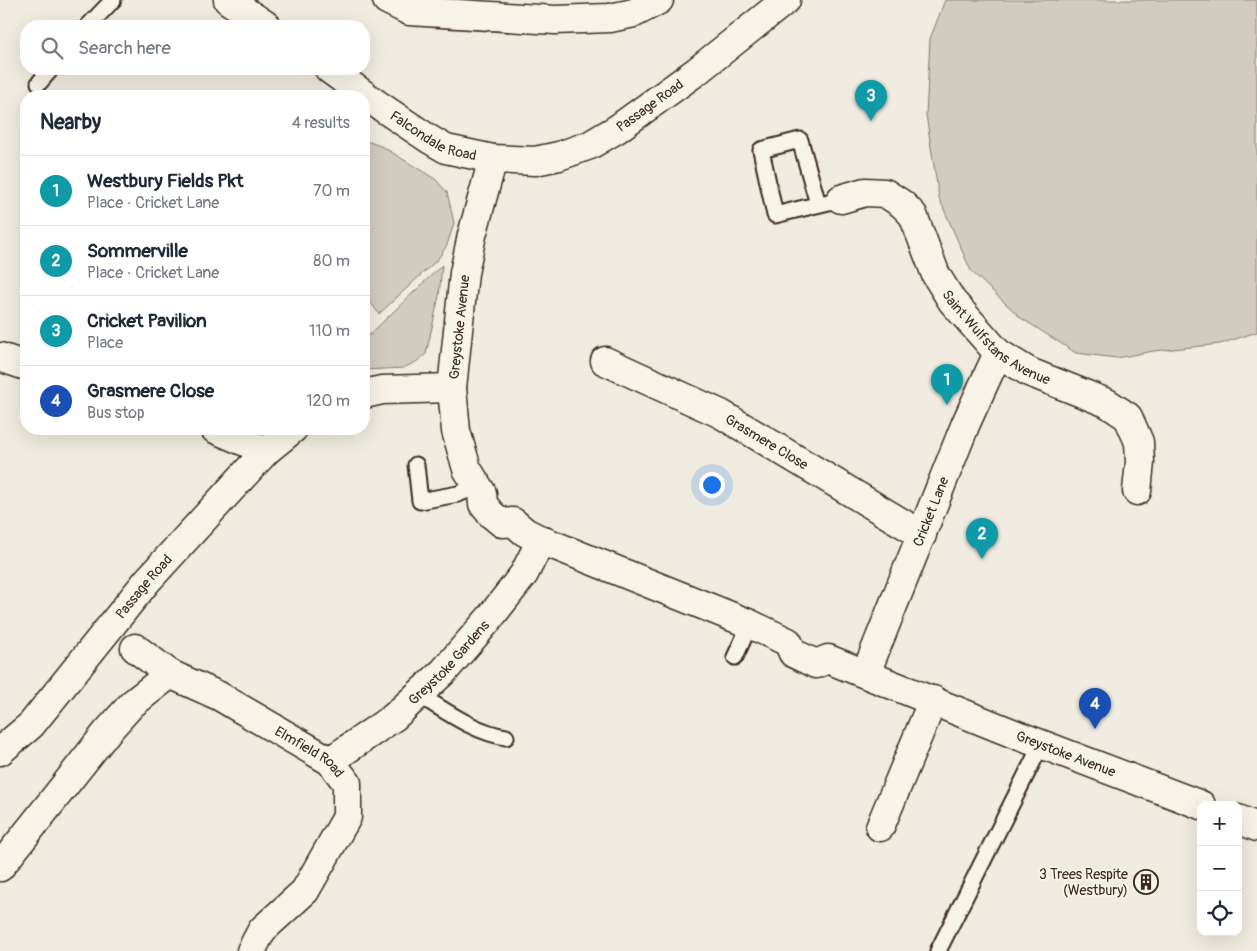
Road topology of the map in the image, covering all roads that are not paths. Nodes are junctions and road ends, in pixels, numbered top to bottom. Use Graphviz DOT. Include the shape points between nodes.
graph roads {
  1 [pos="113,0"];
  2 [pos="228,0"];
  3 [pos="388,0"];
  4 [pos="659,0"];
  5 [pos="786,0"];
  6 [pos="94,20"];
  7 [pos="258,20"];
  8 [pos="45,75"];
  9 [pos="337,75"];
  10 [pos="39,82"];
  11 [pos="358,90"];
  12 [pos="370,98"];
  13 [pos="493,159"];
  14 [pos="829,202"];
  15 [pos="998,353"];
  16 [pos="0,357"];
  17 [pos="605,361"];
  18 [pos="20,364"];
  19 [pos="452,388"];
  20 [pos="370,393"];
  21 [pos="229,435"];
  22 [pos="286,435"];
  23 [pos="266,451"];
  24 [pos="416,466"];
  25 [pos="480,490"];
  26 [pos="1137,491"];
  27 [pos="922,535"];
  28 [pos="541,540"];
  29 [pos="750,624"];
  30 [pos="134,648"];
  31 [pos="735,657"];
  32 [pos="866,673"];
  33 [pos="170,674"];
  34 [pos="419,695"];
  35 [pos="933,700"];
  36 [pos="506,737"];
  37 [pos="1042,743"];
  38 [pos="0,751"];
  39 [pos="330,762"];
  40 [pos="1197,803"];
  41 [pos="1242,821"];
  42 [pos="880,827"];
  43 [pos="1257,827"];
  44 [pos="9,838"];
  45 [pos="0,867"];
  46 [pos="251,951"];
  47 [pos="938,951"];
  1 -- 6 [label="lane"];
  2 -- 7 [label="street"];
  3 -- 4 [label="street" via="409,11 555,20 610,18 634,13"];
  5 -- 13 [label="street, Passage Road" via="690,76 590,145 535,161"];
  8 -- 10 [label="lane"];
  9 -- 11 [label="street, Falcondale Road"];
  12 -- 13 [label="street, Falcondale Road" via="446,149"];
  13 -- 19 [label="street, Greystoke Avenue" via="464,273"];
  14 -- 14 [label="lane" via="775,215 761,150 800,140"];
  14 -- 15 [label="street, Saint Wulfstans Avenue" via="865,192 885,193 902,204 913,215 936,275 952,301"];
  15 -- 26 [label="street, Saint Wulfstans Avenue" via="1029,372 1128,416 1139,442"];
  15 -- 27 [label="street, Cricket Lane" via="966,423"];
  16 -- 18 [label="street"];
  17 -- 27 [label="street, Grasmere Close" via="721,414"];
  19 -- 20 [label="street"];
  19 -- 25 [label="street, Greystoke Avenue" via="459,444 467,469"];
  21 -- 23 [label="street"];
  22 -- 23 [label="street, Passage Road"];
  23 -- 38 [label="street, Passage Road" via="147,581 31,724"];
  24 -- 25 [label="lane" via="420,501"];
  25 -- 28 [label="street, Greystoke Avenue" via="483,504 502,524 513,522"];
  27 -- 32 [label="street, Cricket Lane"];
  28 -- 29 [label="street, Greystoke Avenue"];
  28 -- 34 [label="street, Greystoke Gardens" via="524,574 490,619"];
  29 -- 31 [label="lane"];
  29 -- 32 [label="street, Greystoke Avenue" via="788,642 800,637 825,648 828,659"];
  30 -- 33 [label="street, Elmfield Road"];
  32 -- 35 [label="street, Greystoke Avenue"];
  33 -- 39 [label="street, Elmfield Road" via="219,696"];
  33 -- 44 [label="street" via="132,704"];
  34 -- 36 [label="lane" via="490,735"];
  34 -- 39 [label="street, Greystoke Gardens" via="394,717"];
  35 -- 37 [label="street, Greystoke Avenue"];
  35 -- 42 [label="street"];
  37 -- 40 [label="street, Greystoke Avenue"];
  37 -- 47 [label="lane"];
  39 -- 46 [label="street, Elmfield Road" via="347,783 347,817 305,891 262,930"];
  41 -- 43 [label="street"];
  44 -- 45 [label="street"];
}
